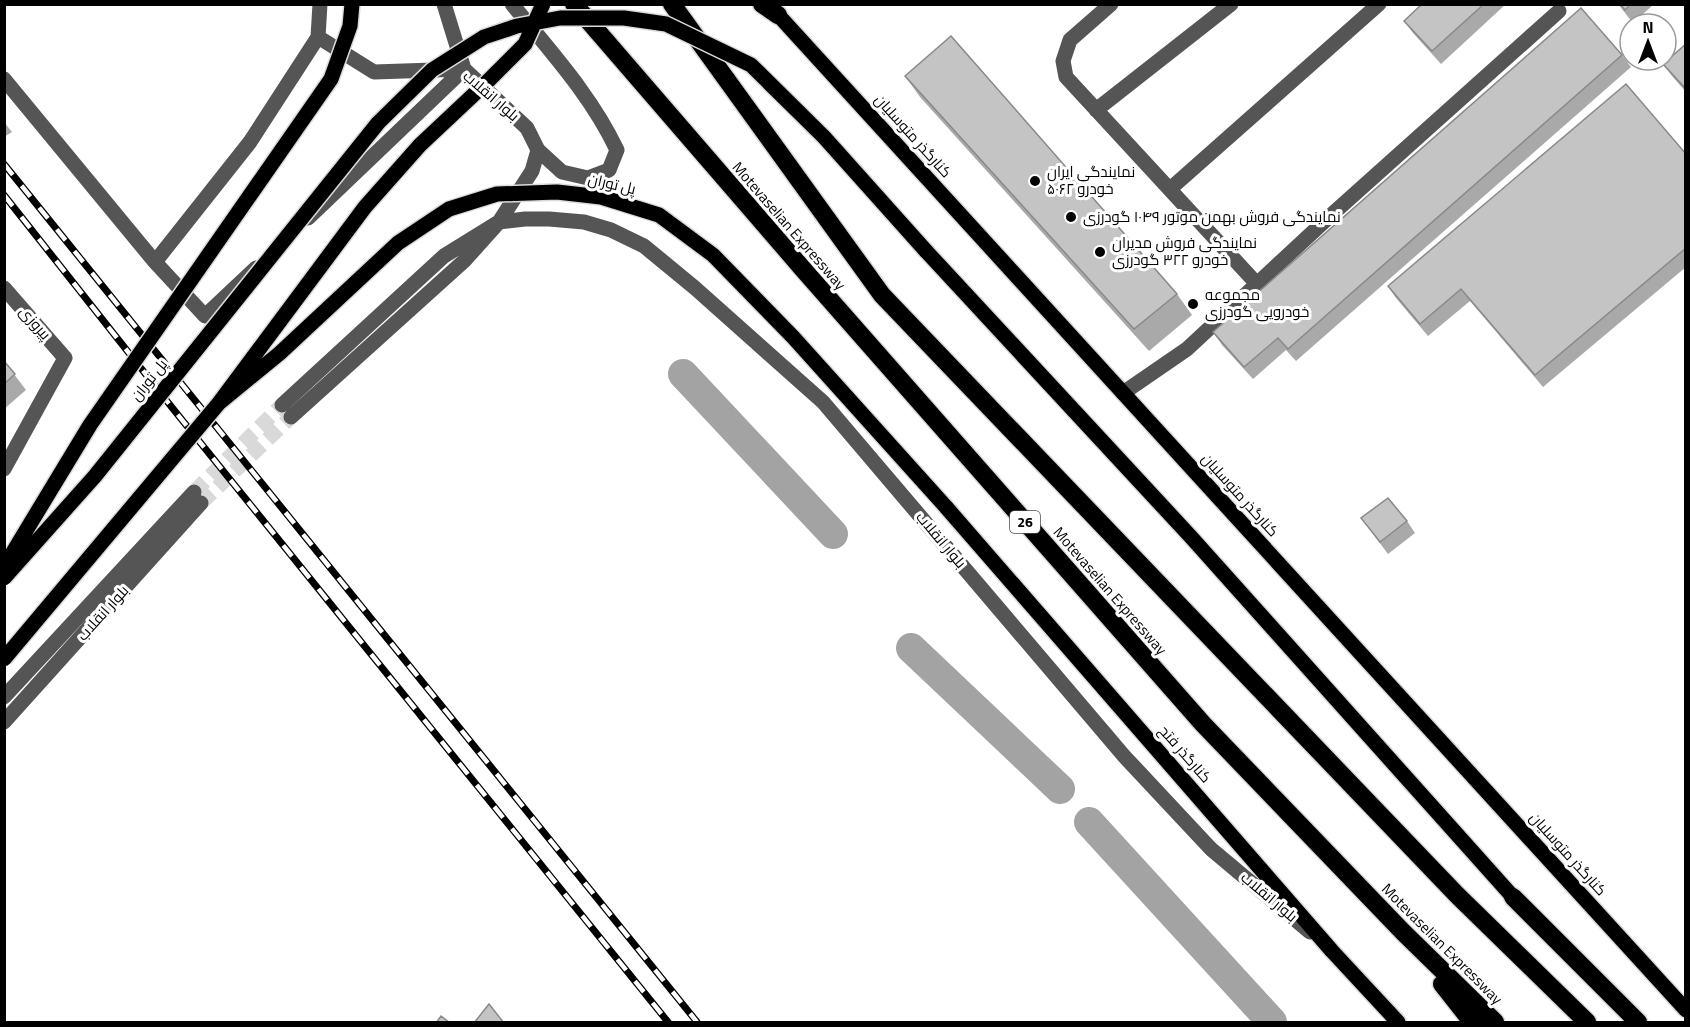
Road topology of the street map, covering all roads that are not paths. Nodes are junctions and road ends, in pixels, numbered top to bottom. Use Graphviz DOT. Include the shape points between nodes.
graph roads {
  1 [pos="320,4"];
  2 [pos="352,4"];
  3 [pos="444,4"];
  4 [pos="512,4"];
  5 [pos="543,4"];
  6 [pos="574,4"];
  7 [pos="672,4"];
  8 [pos="762,4"];
  9 [pos="1111,4"];
  10 [pos="1231,4"];
  11 [pos="1379,4"];
  12 [pos="773,10"];
  13 [pos="1559,12"];
  14 [pos="318,37"];
  15 [pos="464,69"];
  16 [pos="4,79"];
  17 [pos="1096,110"];
  18 [pos="538,150"];
  19 [pos="1170,189"];
  20 [pos="499,222"];
  21 [pos="155,262"];
  22 [pos="1257,284"];
  23 [pos="4,288"];
  24 [pos="1122,393"];
  25 [pos="219,403"];
  26 [pos="286,411"];
  27 [pos="4,469"];
  28 [pos="946,507"];
  29 [pos="4,567"];
  30 [pos="4,578"];
  31 [pos="4,660"];
  32 [pos="4,697"];
  33 [pos="4,722"];
  34 [pos="1513,897"];
  35 [pos="1404,932"];
  36 [pos="1332,951"];
  37 [pos="1686,1010"];
  38 [pos="1398,1023"];
  39 [pos="1472,1023"];
  40 [pos="1494,1023"];
  41 [pos="1587,1023"];
  42 [pos="1638,1023"];
  1 -- 14 [label="street"];
  2 -- 29 [label="main road, bridge" via="350,26 331,79 90,425"];
  3 -- 15 [label="street"];
  4 -- 18 [label="street, بلوار انقلاب" via="580,88 617,150 609,170 588,178 562,172"];
  5 -- 25 [label="main road, پل توران, bridge" via="525,44 420,145 365,207"];
  6 -- 35 [label="highway, Motevaselian Expressway / 26" via="1203,724"];
  7 -- 41 [label="highway, Motevaselian Expressway" via="882,295 1457,895"];
  8 -- 12 [label="highway"];
  9 -- 17 [label="street" via="1070,40 1063,61 1066,77"];
  10 -- 17 [label="street"];
  11 -- 19 [label="street"];
  12 -- 24 [label="main road, کنارگذر متوسلیان"];
  13 -- 22 [label="street"];
  14 -- 15 [label="street, بلوار انقلاب" via="374,72"];
  14 -- 21 [label="street" via="250,142"];
  15 -- 18 [label="street, بلوار انقلاب" via="527,128"];
  15 -- 21 [label="street" via="205,316"];
  16 -- 21 [label="street"];
  17 -- 19 [label="street"];
  18 -- 20 [label="street" via="532,171"];
  19 -- 22 [label="street"];
  20 -- 26 [label="street" via="464,261"];
  20 -- 36 [label="street, بلوار انقلاب" via="549,219 584,222 611,231 644,246 695,288 823,402 1124,756 1211,849"];
  22 -- 24 [label="street" via="1187,349"];
  23 -- 27 [label="street, پیروزی" via="65,358"];
  24 -- 37 [label="main road, کنارگذر متوسلیان"];
  25 -- 28 [label="main road, پل توران, bridge" via="280,353 398,243 449,209 497,194 557,192 601,197 659,215 713,255 794,337"];
  25 -- 31 [label="main road, پل توران, bridge"];
  28 -- 36 [label="main road, کنارگذر فتح"];
  30 -- 34 [label="main road, پل توران, bridge" via="95,476 378,123 432,70 484,37 517,26 560,18 624,18 666,24 751,65 824,136"];
  32 -- 33 [label="street, بلوار انقلاب" via="198,497"];
  34 -- 42 [label="highway"];
  35 -- 39 [label="highway"];
  35 -- 40 [label="highway, Motevaselian Expressway / 26"];
  36 -- 38 [label="main road, کنارگذر فتح"];
}
